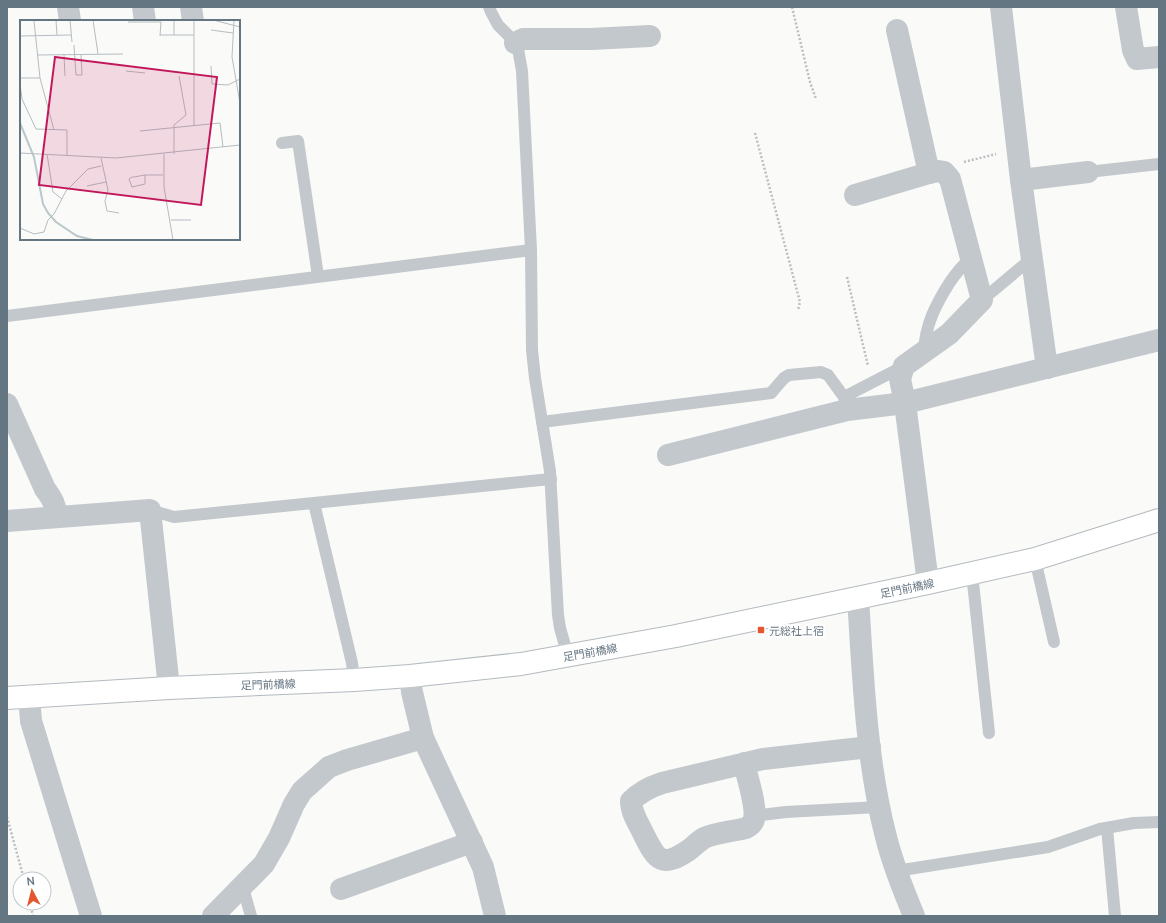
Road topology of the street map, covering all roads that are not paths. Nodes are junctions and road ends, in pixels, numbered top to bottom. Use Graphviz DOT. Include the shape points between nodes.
graph roads {
  1 [pos="68,7"];
  2 [pos="142,7"];
  3 [pos="190,7"];
  4 [pos="489,7"];
  5 [pos="1001,7"];
  6 [pos="1126,7"];
  7 [pos="70,20"];
  8 [pos="145,20"];
  9 [pos="193,20"];
  10 [pos="897,30"];
  11 [pos="650,36"];
  12 [pos="515,43"];
  13 [pos="1159,56"];
  14 [pos="282,143"];
  15 [pos="1159,164"];
  16 [pos="1088,172"];
  17 [pos="937,173"];
  18 [pos="1021,180"];
  19 [pos="855,195"];
  20 [pos="531,250"];
  21 [pos="1031,258"];
  22 [pos="971,259"];
  23 [pos="318,276"];
  24 [pos="982,300"];
  25 [pos="7,316"];
  26 [pos="1159,340"];
  27 [pos="924,352"];
  28 [pos="904,366"];
  29 [pos="1047,368"];
  30 [pos="846,403"];
  31 [pos="906,403"];
  32 [pos="7,404"];
  33 [pos="542,422"];
  34 [pos="668,455"];
  35 [pos="551,479"];
  36 [pos="314,503"];
  37 [pos="150,510"];
  38 [pos="56,517"];
  39 [pos="1159,520"];
  40 [pos="7,521"];
  41 [pos="1035,559"];
  42 [pos="972,573"];
  43 [pos="928,583"];
  44 [pos="858,598"];
  45 [pos="1054,642"];
  46 [pos="568,656"];
  47 [pos="410,676"];
  48 [pos="354,680"];
  49 [pos="169,688"];
  50 [pos="29,696"];
  51 [pos="7,698"];
  52 [pos="989,733"];
  53 [pos="422,738"];
  54 [pos="870,747"];
  55 [pos="744,763"];
  56 [pos="879,807"];
  57 [pos="754,815"];
  58 [pos="1159,822"];
  59 [pos="1107,828"];
  60 [pos="472,842"];
  61 [pos="896,871"];
  62 [pos="241,889"];
  63 [pos="340,889"];
  64 [pos="91,916"];
  65 [pos="214,916"];
  66 [pos="251,916"];
  67 [pos="495,916"];
  68 [pos="914,916"];
  69 [pos="1115,916"];
  1 -- 7 [label="street"];
  2 -- 8 [label="street"];
  3 -- 9 [label="street"];
  4 -- 12 [label="lane" via="498,25"];
  5 -- 18 [label="street"];
  6 -- 13 [label="street" via="1133,50 1137,59"];
  10 -- 17 [label="street"];
  11 -- 12 [label="street" via="523,39"];
  12 -- 20 [label="lane" via="522,71"];
  14 -- 23 [label="lane" via="298,141"];
  15 -- 16 [label="lane"];
  16 -- 18 [label="street"];
  17 -- 19 [label="street"];
  17 -- 22 [label="street" via="950,179"];
  18 -- 21 [label="street"];
  20 -- 23 [label="lane"];
  20 -- 33 [label="lane" via="532,350"];
  21 -- 24 [label="lane"];
  21 -- 29 [label="street"];
  22 -- 24 [label="street"];
  22 -- 27 [label="lane" via="962,265 932,313 924,340"];
  23 -- 25 [label="lane"];
  24 -- 27 [label="street" via="950,334"];
  26 -- 29 [label="street"];
  27 -- 28 [label="street"];
  28 -- 30 [label="lane" via="874,381"];
  28 -- 31 [label="street" via="900,379"];
  29 -- 31 [label="street"];
  30 -- 31 [label="street"];
  30 -- 33 [label="lane" via="828,375 821,372 789,375 771,393"];
  30 -- 34 [label="street"];
  31 -- 43 [label="street"];
  32 -- 38 [label="street" via="45,489 52,498"];
  33 -- 35 [label="lane"];
  35 -- 36 [label="lane"];
  35 -- 46 [label="lane" via="558,615"];
  36 -- 37 [label="lane" via="174,517"];
  36 -- 48 [label="lane"];
  37 -- 38 [label="street"];
  37 -- 49 [label="street"];
  38 -- 40 [label="street"];
  39 -- 41 [label="main road, 足門前橋線"];
  41 -- 42 [label="main road, 足門前橋線"];
  41 -- 45 [label="lane"];
  42 -- 43 [label="main road, 足門前橋線"];
  42 -- 52 [label="lane"];
  43 -- 44 [label="main road, 足門前橋線"];
  44 -- 46 [label="main road, 足門前橋線"];
  44 -- 54 [label="street"];
  46 -- 47 [label="main road, 足門前橋線" via="492,668"];
  47 -- 48 [label="main road, 足門前橋線"];
  47 -- 53 [label="street"];
  48 -- 49 [label="main road, 足門前橋線"];
  49 -- 50 [label="main road, 足門前橋線"];
  50 -- 51 [label="main road, 足門前橋線"];
  50 -- 64 [label="street" via="31,721"];
  53 -- 60 [label="street"];
  53 -- 62 [label="street" via="329,767 302,791 264,864"];
  54 -- 55 [label="street" via="779,756"];
  54 -- 56 [label="street"];
  55 -- 57 [label="street"];
  55 -- 57 [label="street" via="653,786 636,795 631,800 631,806 652,850 663,861 679,856 704,838 746,828 751,825"];
  56 -- 57 [label="lane"];
  56 -- 61 [label="street"];
  58 -- 59 [label="lane"];
  59 -- 61 [label="lane" via="1048,847"];
  59 -- 69 [label="lane"];
  60 -- 63 [label="street"];
  60 -- 67 [label="street" via="483,867"];
  61 -- 68 [label="street"];
  62 -- 65 [label="street"];
  62 -- 66 [label="lane"];
}
